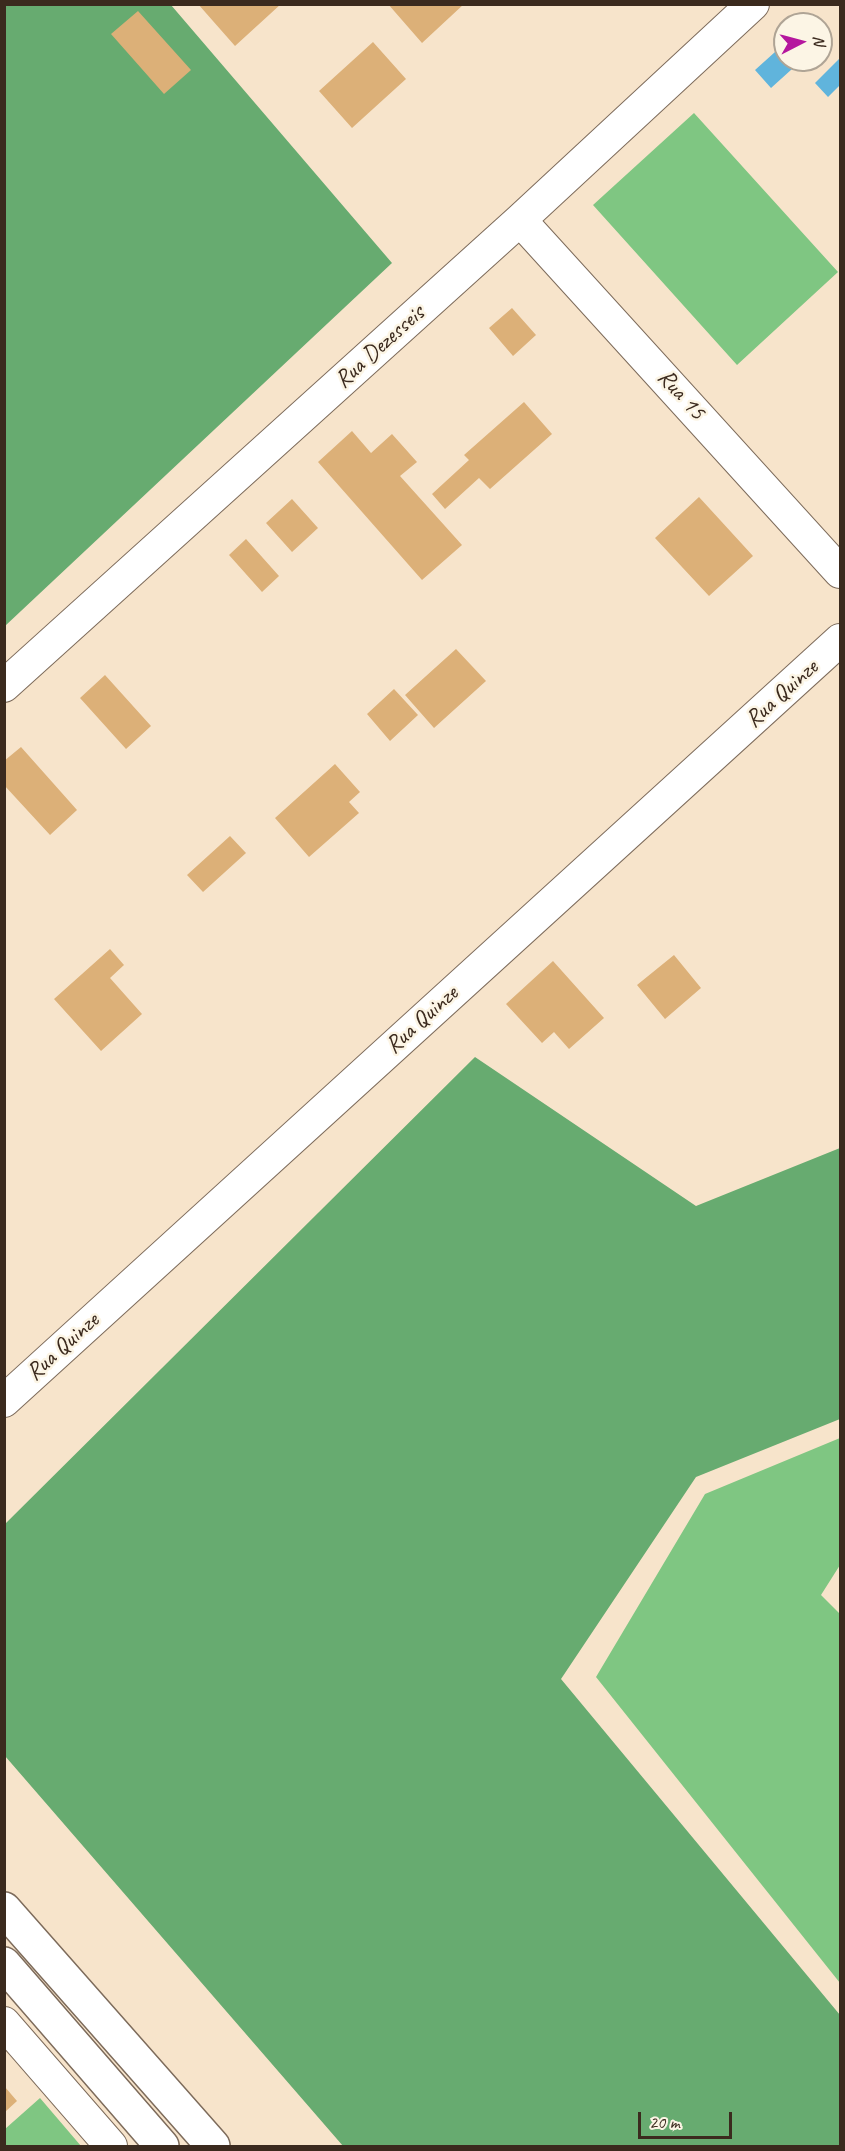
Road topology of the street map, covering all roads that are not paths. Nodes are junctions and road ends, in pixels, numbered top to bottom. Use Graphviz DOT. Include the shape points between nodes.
graph roads {
  1 [pos="753,4"];
  2 [pos="520,220"];
  3 [pos="840,572"];
  4 [pos="840,640"];
  5 [pos="4,686"];
  6 [pos="4,1401"];
  7 [pos="4,1909"];
  8 [pos="4,1964"];
  9 [pos="4,2023"];
  10 [pos="111,2146"];
  11 [pos="162,2146"];
  12 [pos="213,2146"];
  1 -- 2 [label="street, Rua Dezesseis"];
  2 -- 3 [label="street, Rua 15"];
  2 -- 5 [label="street, Rua Dezesseis"];
  4 -- 6 [label="street, Rua Quinze"];
  7 -- 12 [label="main road"];
  8 -- 11 [label="main road"];
  9 -- 10 [label="street"];
}
